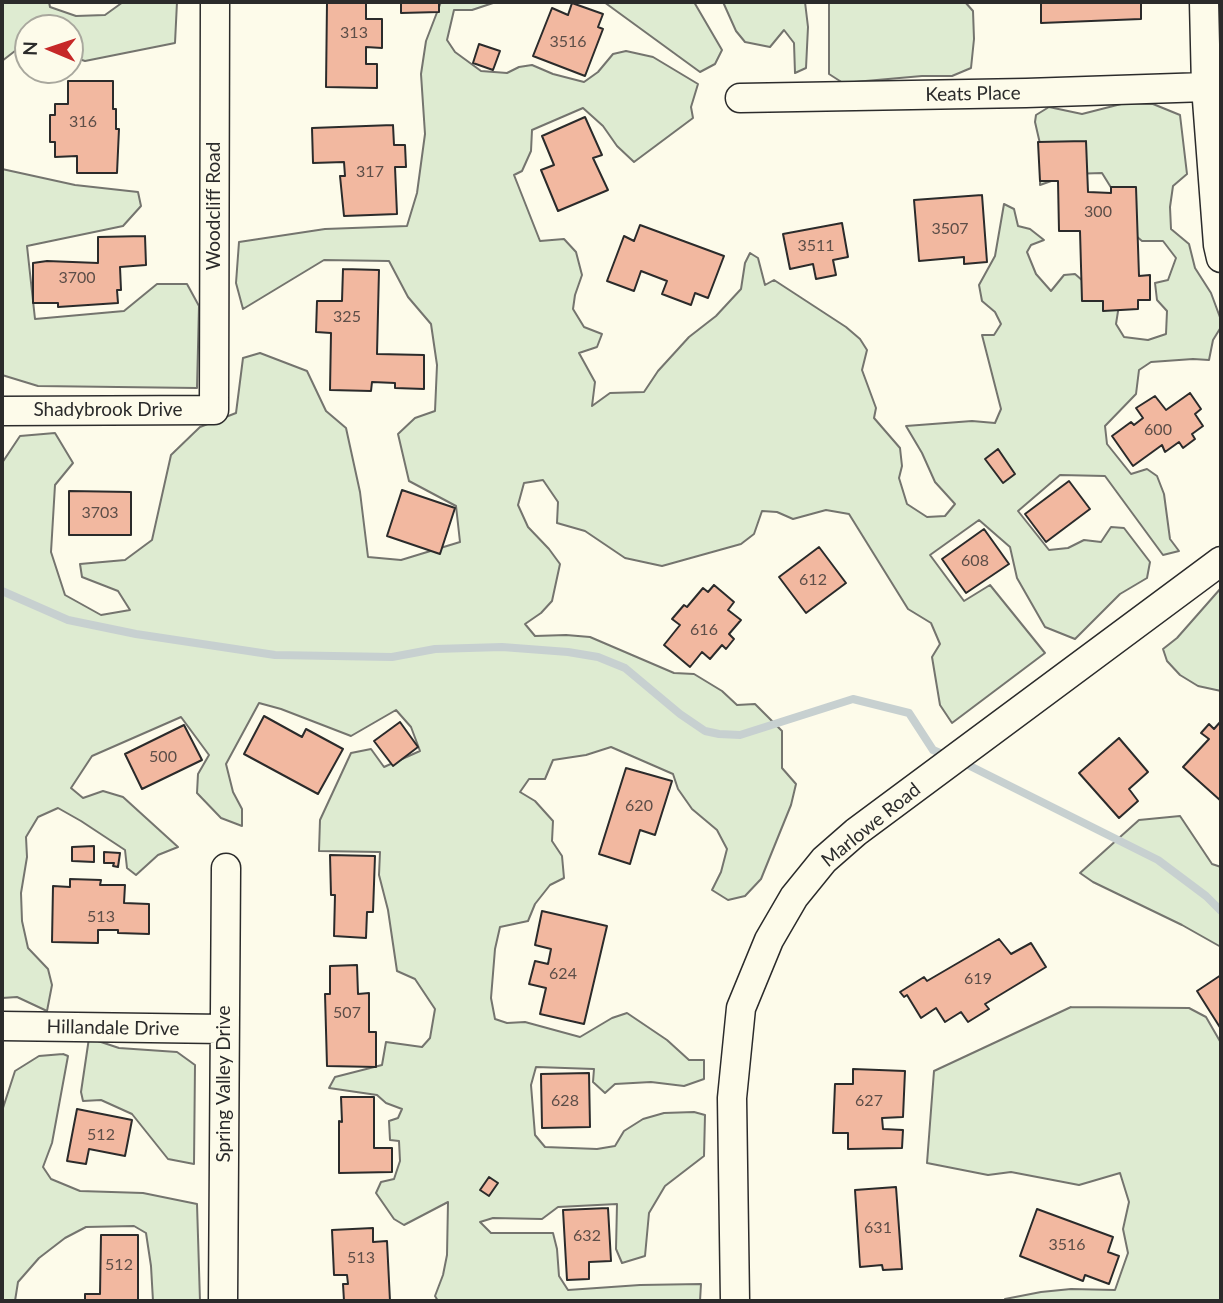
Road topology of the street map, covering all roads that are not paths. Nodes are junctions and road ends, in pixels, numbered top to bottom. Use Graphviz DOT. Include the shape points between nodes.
graph roads {
  1 [pos="215,2"];
  2 [pos="1204,2"];
  3 [pos="1206,87"];
  4 [pos="740,98"];
  5 [pos="1221,258"];
  6 [pos="214,410"];
  7 [pos="2,411"];
  8 [pos="1221,561"];
  9 [pos="226,867"];
  10 [pos="2,1026"];
  11 [pos="224,1029"];
  12 [pos="223,1301"];
  13 [pos="735,1301"];
  1 -- 6 [label="street, Woodcliff Road"];
  2 -- 3 [label="street"];
  3 -- 4 [label="street, Keats Place"];
  3 -- 5 [label="street"];
  6 -- 7 [label="street, Shadybrook Drive"];
  8 -- 13 [label="street, Marlowe Road" via="856,832 824,860 794,897 769,940 741,1009 732,1098"];
  9 -- 11 [label="street, Spring Valley Drive"];
  10 -- 11 [label="street, Hillandale Drive"];
  11 -- 12 [label="street, Spring Valley Drive"];
}
